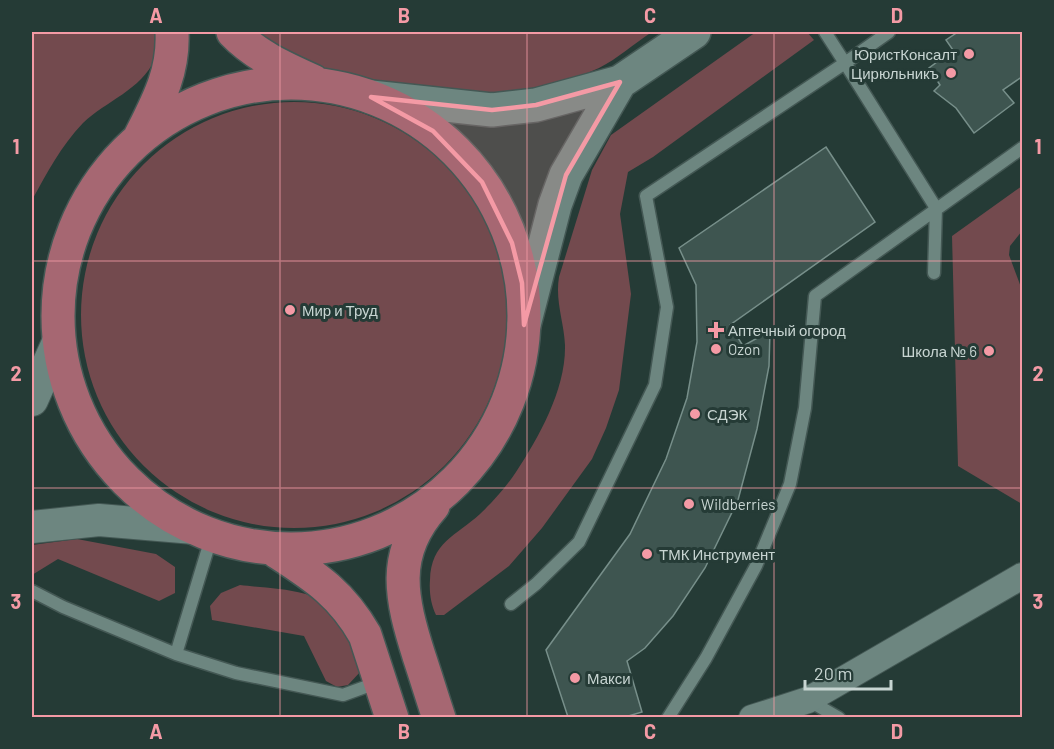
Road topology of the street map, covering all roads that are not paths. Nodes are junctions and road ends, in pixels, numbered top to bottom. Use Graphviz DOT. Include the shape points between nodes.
graph roads {
  1 [pos="172,32"];
  2 [pos="233,32"];
  3 [pos="694,32"];
  4 [pos="825,32"];
  5 [pos="889,32"];
  6 [pos="845,63"];
  7 [pos="620,82"];
  8 [pos="323,85"];
  9 [pos="371,97"];
  10 [pos="139,140"];
  11 [pos="1023,148"];
  12 [pos="936,208"];
  13 [pos="934,273"];
  14 [pos="524,325"];
  15 [pos="58,340"];
  16 [pos="32,400"];
  17 [pos="452,484"];
  18 [pos="32,527"];
  19 [pos="203,531"];
  20 [pos="272,548"];
  21 [pos="1023,576"];
  22 [pos="32,591"];
  23 [pos="511,604"];
  24 [pos="176,654"];
  25 [pos="380,681"];
  26 [pos="808,700"];
  27 [pos="392,717"];
  28 [pos="439,717"];
  29 [pos="668,717"];
  30 [pos="752,717"];
  31 [pos="839,717"];
  1 -- 10 [label="main road" via="173,54 167,82"];
  2 -- 8 [label="main road" via="246,46"];
  3 -- 7 [label="main road"];
  4 -- 6 [label="lane"];
  5 -- 6 [label="lane"];
  6 -- 12 [label="lane"];
  6 -- 23 [label="lane" via="646,196 668,307 655,385 579,542"];
  7 -- 9 [label="main road" via="536,105 492,110"];
  7 -- 14 [label="main road" via="566,175"];
  8 -- 9 [label="main road"];
  8 -- 10 [label="main road" via="289,83 230,91 162,122"];
  9 -- 14 [label="main road" via="433,131 482,182 512,243 522,283"];
  10 -- 15 [label="main road" via="101,181 76,225 63,264"];
  11 -- 12 [label="lane"];
  12 -- 13 [label="lane"];
  12 -- 29 [label="lane" via="816,296 805,408 790,484 756,566 706,658"];
  14 -- 17 [label="main road" via="519,365 504,409 478,454"];
  15 -- 16 [label="street"];
  15 -- 19 [label="main road" via="72,398 98,447 140,494"];
  17 -- 20 [label="main road" via="414,514 377,532 318,548"];
  17 -- 28 [label="main road" via="419,521 409,540 402,582 408,621"];
  18 -- 19 [label="street" via="99,520"];
  19 -- 20 [label="main road"];
  19 -- 24 [label="lane"];
  20 -- 25 [label="main road" via="327,584 359,623"];
  21 -- 26 [label="street"];
  22 -- 24 [label="lane"];
  24 -- 25 [label="lane" via="236,674 343,695"];
  25 -- 27 [label="main road"];
  26 -- 30 [label="street"];
  26 -- 31 [label="lane"];
}
